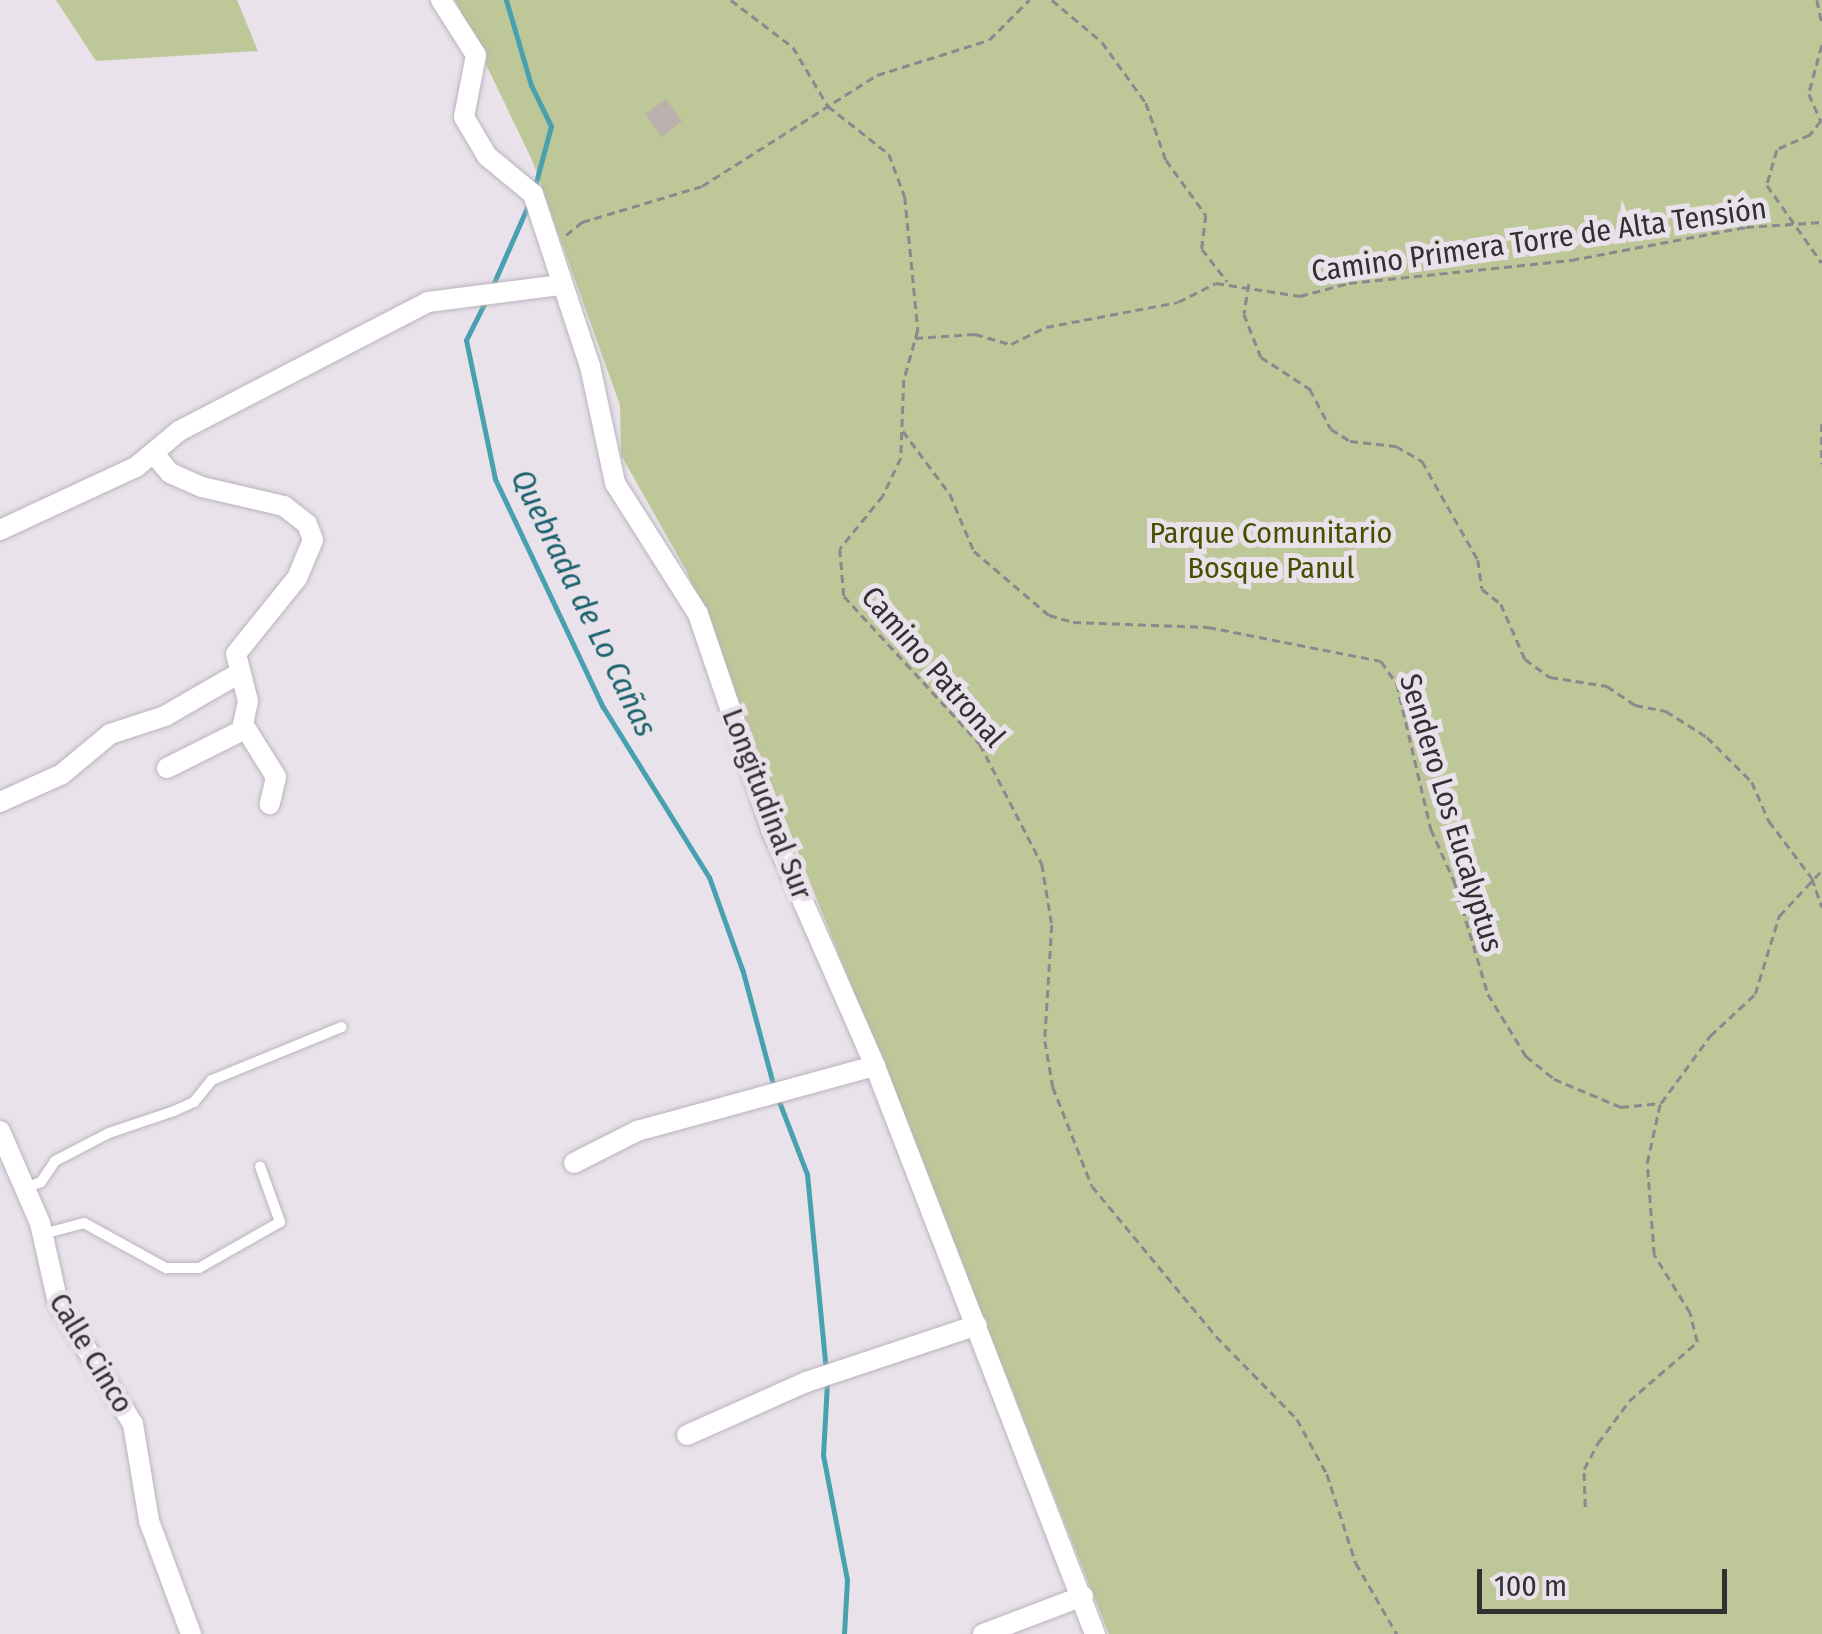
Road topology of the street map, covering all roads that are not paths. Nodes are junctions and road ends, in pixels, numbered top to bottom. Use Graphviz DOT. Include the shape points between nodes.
graph roads {
  1 [pos="441,0"];
  2 [pos="562,285"];
  3 [pos="155,454"];
  4 [pos="0,530"];
  5 [pos="236,675"];
  6 [pos="246,729"];
  7 [pos="167,768"];
  8 [pos="0,802"];
  9 [pos="270,804"];
  10 [pos="342,1027"];
  11 [pos="875,1066"];
  12 [pos="0,1132"];
  13 [pos="574,1164"];
  14 [pos="260,1166"];
  15 [pos="26,1188"];
  16 [pos="42,1234"];
  17 [pos="976,1325"];
  18 [pos="688,1435"];
  19 [pos="1083,1596"];
  20 [pos="191,1634"];
  21 [pos="982,1634"];
  22 [pos="1095,1634"];
  1 -- 2 [label="street, Longitudinal Sur" via="476,56 464,117 472,136 532,194"];
  2 -- 3 [label="street" via="428,302 179,431"];
  2 -- 11 [label="street, Longitudinal Sur" via="590,366 615,483 698,614 772,831"];
  3 -- 4 [label="street"];
  3 -- 5 [label="street" via="170,473 202,487 284,506 306,524 313,540 297,578 236,654"];
  5 -- 6 [label="street" via="248,701"];
  5 -- 8 [label="street" via="165,716 110,734 62,774"];
  6 -- 7 [label="street"];
  6 -- 9 [label="street" via="273,764"];
  10 -- 15 [label="lane" via="212,1080 194,1102 109,1133 55,1161 40,1182"];
  11 -- 13 [label="street" via="637,1131"];
  11 -- 17 [label="street, Longitudinal Sur"];
  12 -- 15 [label="street, Calle Cinco"];
  14 -- 16 [label="lane" via="280,1222 199,1268 166,1268 84,1223"];
  15 -- 16 [label="street, Calle Cinco"];
  16 -- 20 [label="street, Calle Cinco" via="58,1304 133,1424 149,1520"];
  17 -- 18 [label="street" via="806,1382"];
  17 -- 19 [label="street, Longitudinal Sur"];
  19 -- 21 [label="street"];
  19 -- 22 [label="street, Longitudinal Sur"];
}
